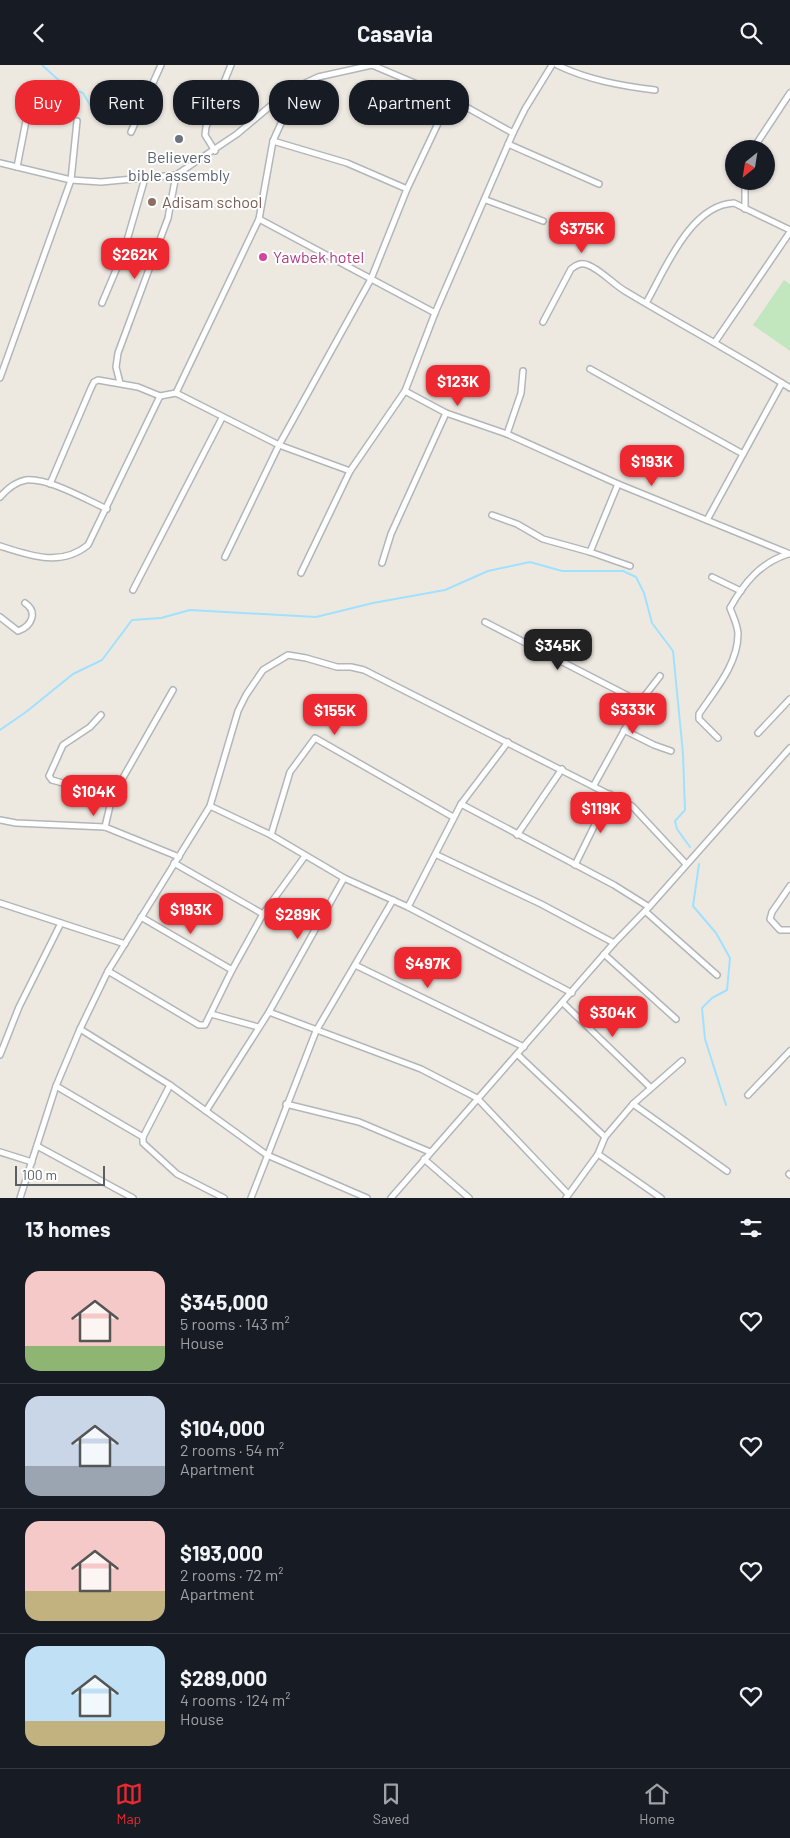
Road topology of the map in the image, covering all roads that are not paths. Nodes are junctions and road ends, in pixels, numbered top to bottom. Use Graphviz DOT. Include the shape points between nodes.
graph roads {
  1 [pos="161,65"];
  2 [pos="231,65"];
  3 [pos="372,65"];
  4 [pos="552,65"];
  5 [pos="557,65"];
  6 [pos="389,68"];
  7 [pos="312,80"];
  8 [pos="413,80"];
  9 [pos="656,90"];
  10 [pos="790,93"];
  11 [pos="269,106"];
  12 [pos="469,109"];
  13 [pos="25,125"];
  14 [pos="77,125"];
  15 [pos="279,125"];
  16 [pos="437,125"];
  17 [pos="132,132"];
  18 [pos="513,133"];
  19 [pos="758,140"];
  20 [pos="272,141"];
  21 [pos="508,144"];
  22 [pos="215,151"];
  23 [pos="0,163"];
  24 [pos="17,167"];
  25 [pos="176,175"];
  26 [pos="145,178"];
  27 [pos="71,180"];
  28 [pos="599,184"];
  29 [pos="406,189"];
  30 [pos="745,190"];
  31 [pos="486,200"];
  32 [pos="746,209"];
  33 [pos="259,219"];
  34 [pos="543,221"];
  35 [pos="790,231"];
  36 [pos="371,279"];
  37 [pos="102,303"];
  38 [pos="646,303"];
  39 [pos="435,313"];
  40 [pos="543,322"];
  41 [pos="715,342"];
  42 [pos="590,369"];
  43 [pos="523,371"];
  44 [pos="0,378"];
  45 [pos="120,383"];
  46 [pos="782,383"];
  47 [pos="790,388"];
  48 [pos="405,391"];
  49 [pos="176,393"];
  50 [pos="160,396"];
  51 [pos="446,413"];
  52 [pos="222,418"];
  53 [pos="507,435"];
  54 [pos="278,445"];
  55 [pos="743,454"];
  56 [pos="350,471"];
  57 [pos="50,484"];
  58 [pos="618,484"];
  59 [pos="0,497"];
  60 [pos="107,509"];
  61 [pos="492,515"];
  62 [pos="707,520"];
  63 [pos="0,545"];
  64 [pos="590,552"];
  65 [pos="789,554"];
  66 [pos="225,557"];
  67 [pos="382,563"];
  68 [pos="630,565"];
  69 [pos="300,573"];
  70 [pos="712,577"];
  71 [pos="133,590"];
  72 [pos="741,591"];
  73 [pos="25,603"];
  74 [pos="0,617"];
  75 [pos="485,622"];
  76 [pos="660,676"];
  77 [pos="173,690"];
  78 [pos="790,699"];
  79 [pos="640,702"];
  80 [pos="101,715"];
  81 [pos="624,730"];
  82 [pos="758,733"];
  83 [pos="718,738"];
  84 [pos="508,742"];
  85 [pos="790,748"];
  86 [pos="671,751"];
  87 [pos="562,769"];
  88 [pos="594,785"];
  89 [pos="610,794"];
  90 [pos="112,797"];
  91 [pos="460,804"];
  92 [pos="210,806"];
  93 [pos="453,817"];
  94 [pos="0,820"];
  95 [pos="105,827"];
  96 [pos="271,835"];
  97 [pos="516,835"];
  98 [pos="436,855"];
  99 [pos="305,856"];
  100 [pos="179,857"];
  101 [pos="174,863"];
  102 [pos="686,864"];
  103 [pos="575,865"];
  104 [pos="344,878"];
  105 [pos="790,886"];
  106 [pos="393,900"];
  107 [pos="0,903"];
  108 [pos="408,907"];
  109 [pos="647,909"];
  110 [pos="263,914"];
  111 [pos="141,917"];
  112 [pos="61,923"];
  113 [pos="790,930"];
  114 [pos="614,943"];
  115 [pos="126,944"];
  116 [pos="604,955"];
  117 [pos="355,965"];
  118 [pos="232,969"];
  119 [pos="108,971"];
  120 [pos="717,975"];
  121 [pos="572,993"];
  122 [pos="563,1003"];
  123 [pos="269,1012"];
  124 [pos="211,1014"];
  125 [pos="676,1019"];
  126 [pos="258,1027"];
  127 [pos="80,1029"];
  128 [pos="316,1031"];
  129 [pos="524,1047"];
  130 [pos="790,1051"];
  131 [pos="518,1054"];
  132 [pos="0,1055"];
  133 [pos="788,1057"];
  134 [pos="682,1061"];
  135 [pos="170,1085"];
  136 [pos="56,1086"];
  137 [pos="650,1087"];
  138 [pos="748,1095"];
  139 [pos="477,1098"];
  140 [pos="286,1104"];
  141 [pos="633,1104"];
  142 [pos="206,1111"];
  143 [pos="143,1137"];
  144 [pos="605,1137"];
  145 [pos="37,1146"];
  146 [pos="0,1152"];
  147 [pos="430,1152"];
  148 [pos="598,1154"];
  149 [pos="267,1155"];
  150 [pos="424,1159"];
  151 [pos="32,1161"];
  152 [pos="727,1171"];
  153 [pos="567,1196"];
  154 [pos="20,1198"];
  155 [pos="133,1198"];
  156 [pos="224,1198"];
  157 [pos="251,1198"];
  158 [pos="367,1198"];
  159 [pos="391,1198"];
  160 [pos="470,1198"];
  161 [pos="661,1198"];
  1 -- 17 [label="street"];
  2 -- 22 [label="street" via="206,127 205,135"];
  3 -- 6 [label="street"];
  3 -- 7 [label="street" via="335,71"];
  4 -- 18 [label="street"];
  5 -- 9 [label="street" via="609,82"];
  6 -- 8 [label="street"];
  10 -- 19 [label="street"];
  11 -- 22 [label="street"];
  12 -- 18 [label="street"];
  13 -- 24 [label="street"];
  14 -- 27 [label="street"];
  15 -- 20 [label="street"];
  16 -- 29 [label="street"];
  18 -- 21 [label="street"];
  20 -- 29 [label="street" via="347,163"];
  20 -- 33 [label="street"];
  21 -- 28 [label="street"];
  21 -- 31 [label="street"];
  22 -- 25 [label="street"];
  23 -- 24 [label="street"];
  24 -- 27 [label="street"];
  25 -- 26 [label="street"];
  25 -- 45 [label="street" via="168,218 118,353 116,367"];
  26 -- 27 [label="street" via="101,182"];
  26 -- 37 [label="street" via="124,251"];
  27 -- 44 [label="street"];
  29 -- 36 [label="street"];
  30 -- 32 [label="street"];
  31 -- 34 [label="street"];
  31 -- 39 [label="street"];
  32 -- 35 [label="street"];
  32 -- 38 [label="street" via="726,203 685,233"];
  33 -- 36 [label="street"];
  33 -- 49 [label="street"];
  35 -- 41 [label="street"];
  36 -- 39 [label="street"];
  36 -- 54 [label="street"];
  38 -- 40 [label="street" via="594,267 577,264 571,269"];
  38 -- 41 [label="street"];
  39 -- 48 [label="street"];
  41 -- 46 [label="street"];
  42 -- 55 [label="street"];
  43 -- 53 [label="street" via="521,393"];
  45 -- 50 [label="street"];
  45 -- 57 [label="street" via="94,382"];
  46 -- 47 [label="street"];
  46 -- 55 [label="street"];
  48 -- 51 [label="street"];
  48 -- 56 [label="street"];
  49 -- 50 [label="street"];
  49 -- 52 [label="street"];
  50 -- 60 [label="street"];
  51 -- 53 [label="street"];
  51 -- 67 [label="street" via="391,533"];
  52 -- 54 [label="street"];
  52 -- 71 [label="street"];
  53 -- 58 [label="street"];
  54 -- 56 [label="street"];
  54 -- 66 [label="street"];
  55 -- 62 [label="street"];
  56 -- 69 [label="street"];
  57 -- 59 [label="street" via="24,480 10,486"];
  57 -- 60 [label="street"];
  58 -- 62 [label="street"];
  58 -- 64 [label="street"];
  60 -- 63 [label="street" via="88,545 77,555 50,559 30,556"];
  61 -- 64 [label="street" via="518,524 544,539"];
  62 -- 65 [label="street"];
  64 -- 68 [label="street"];
  65 -- 72 [label="street" via="769,560"];
  70 -- 72 [label="street"];
  72 -- 83 [label="street" via="730,608 738,633 733,660 699,714 699,719"];
  73 -- 74 [label="street" via="31,607 33,615 24,629 18,631"];
  75 -- 79 [label="street"];
  76 -- 79 [label="street"];
  77 -- 90 [label="street"];
  78 -- 82 [label="street"];
  79 -- 81 [label="street"];
  80 -- 90 [label="street" via="90,727 63,745 49,776 52,780"];
  81 -- 86 [label="street"];
  81 -- 88 [label="street"];
  84 -- 87 [label="street"];
  84 -- 91 [label="street"];
  84 -- 92 [label="street" via="364,670 288,655 264,670 238,711"];
  85 -- 102 [label="street"];
  87 -- 88 [label="street"];
  87 -- 97 [label="street"];
  88 -- 89 [label="street"];
  89 -- 102 [label="street" via="639,812"];
  89 -- 103 [label="street"];
  90 -- 95 [label="street"];
  91 -- 93 [label="street"];
  91 -- 97 [label="street"];
  92 -- 96 [label="street"];
  92 -- 100 [label="street"];
  93 -- 96 [label="street" via="315,738 290,772"];
  93 -- 98 [label="street"];
  94 -- 95 [label="street"];
  95 -- 100 [label="street"];
  96 -- 99 [label="street"];
  97 -- 103 [label="street"];
  98 -- 108 [label="street"];
  98 -- 114 [label="street" via="541,904"];
  99 -- 104 [label="street"];
  99 -- 110 [label="street"];
  100 -- 101 [label="street"];
  101 -- 110 [label="street"];
  101 -- 111 [label="street"];
  102 -- 109 [label="street"];
  103 -- 109 [label="street"];
  104 -- 106 [label="street"];
  104 -- 123 [label="street"];
  105 -- 113 [label="street" via="770,919 780,930"];
  106 -- 108 [label="street"];
  106 -- 117 [label="street"];
  107 -- 112 [label="street"];
  108 -- 121 [label="street"];
  109 -- 114 [label="street"];
  109 -- 120 [label="street"];
  110 -- 118 [label="street"];
  111 -- 115 [label="street"];
  111 -- 118 [label="street"];
  112 -- 115 [label="street"];
  112 -- 132 [label="street" via="19,1007"];
  114 -- 116 [label="street"];
  115 -- 119 [label="street"];
  116 -- 121 [label="street"];
  116 -- 125 [label="street"];
  117 -- 128 [label="street"];
  117 -- 129 [label="street"];
  118 -- 124 [label="street"];
  119 -- 124 [label="street" via="199,1025 205,1025"];
  119 -- 127 [label="street"];
  121 -- 122 [label="street"];
  122 -- 129 [label="street"];
  122 -- 137 [label="street"];
  123 -- 126 [label="street"];
  123 -- 128 [label="street"];
  124 -- 126 [label="street"];
  126 -- 142 [label="street"];
  127 -- 135 [label="street"];
  127 -- 136 [label="street"];
  128 -- 139 [label="street" via="421,1069"];
  128 -- 140 [label="street"];
  129 -- 131 [label="street"];
  130 -- 133 [label="street"];
  131 -- 139 [label="street"];
  131 -- 144 [label="street"];
  133 -- 138 [label="street"];
  134 -- 137 [label="street"];
  135 -- 142 [label="street"];
  135 -- 143 [label="street"];
  136 -- 143 [label="street"];
  136 -- 145 [label="street"];
  137 -- 141 [label="street"];
  139 -- 147 [label="street"];
  139 -- 153 [label="street"];
  140 -- 147 [label="street" via="359,1123"];
  140 -- 149 [label="street"];
  141 -- 144 [label="street"];
  141 -- 152 [label="street"];
  142 -- 149 [label="street"];
  143 -- 156 [label="street" via="143,1143 150,1151 178,1174"];
  144 -- 148 [label="street"];
  145 -- 151 [label="street"];
  145 -- 155 [label="street"];
  146 -- 151 [label="street"];
  147 -- 150 [label="street"];
  148 -- 153 [label="street"];
  148 -- 161 [label="street"];
  149 -- 157 [label="street"];
  149 -- 158 [label="street"];
  150 -- 159 [label="street"];
  150 -- 160 [label="street"];
  151 -- 154 [label="street"];
}
